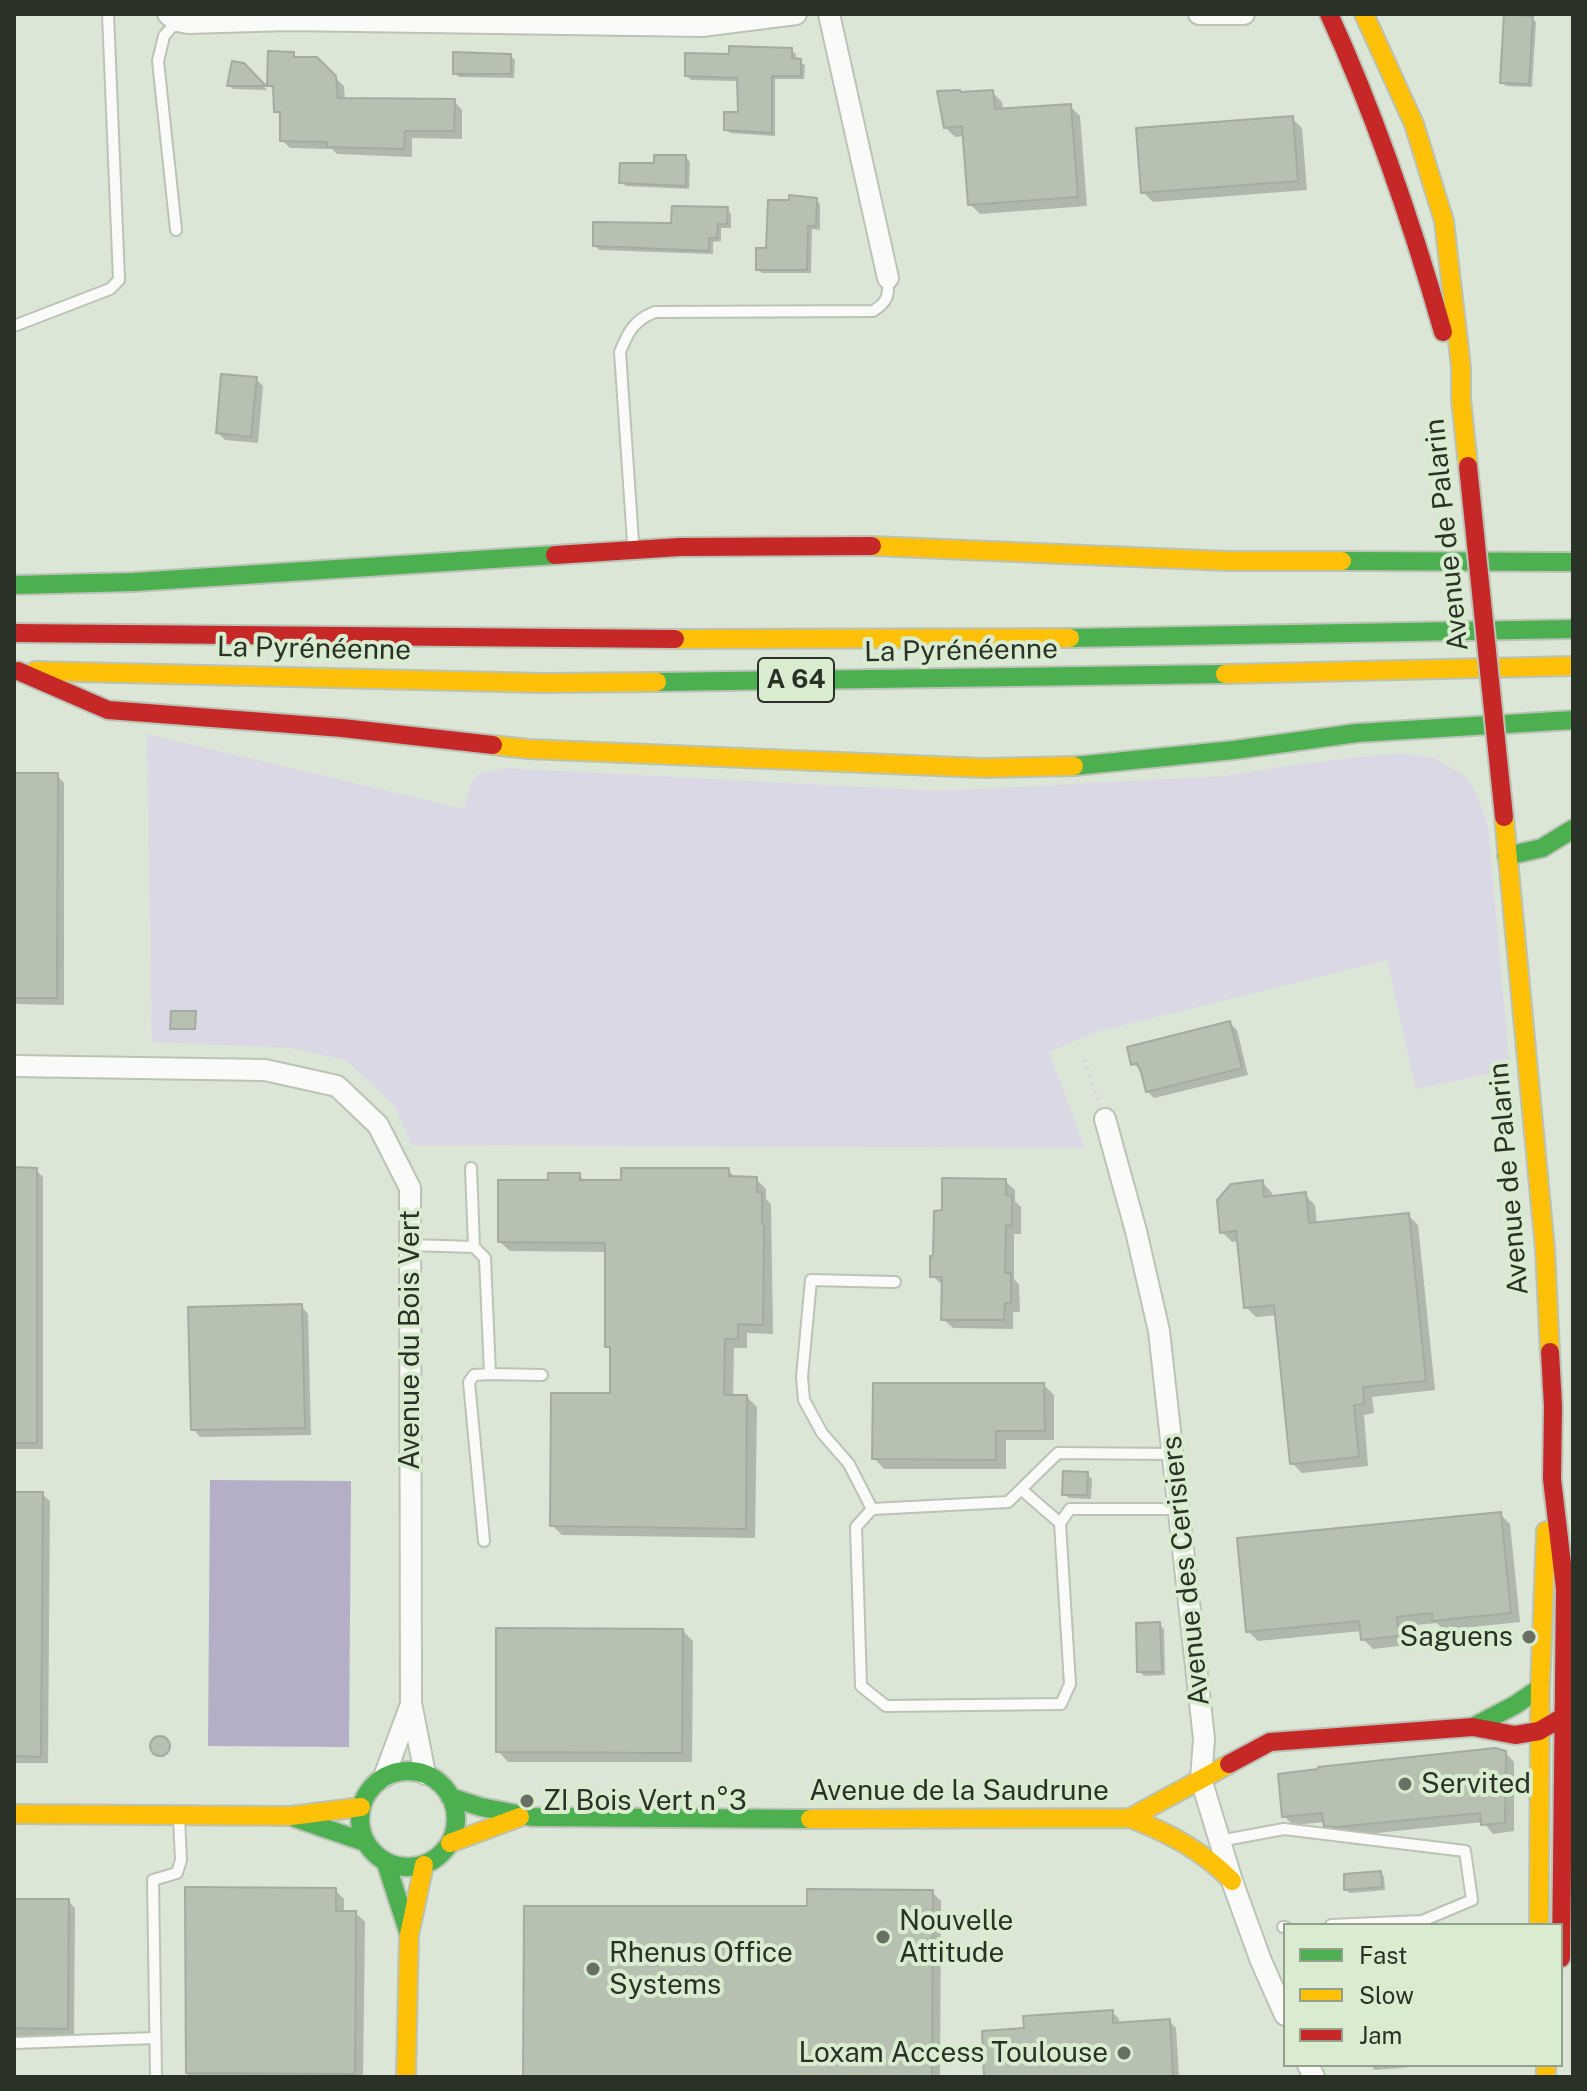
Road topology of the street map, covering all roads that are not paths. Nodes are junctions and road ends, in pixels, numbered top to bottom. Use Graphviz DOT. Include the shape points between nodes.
graph roads {
  1 [pos="108,14"];
  2 [pos="796,14"];
  3 [pos="829,14"];
  4 [pos="1199,14"];
  5 [pos="1241,14"];
  6 [pos="1329,14"];
  7 [pos="1364,14"];
  8 [pos="173,18"];
  9 [pos="176,230"];
  10 [pos="888,278"];
  11 [pos="14,326"];
  12 [pos="1461,399"];
  13 [pos="634,550"];
  14 [pos="1573,562"];
  15 [pos="14,585"];
  16 [pos="1573,629"];
  17 [pos="14,633"];
  18 [pos="1573,666"];
  19 [pos="16,671"];
  20 [pos="1573,720"];
  21 [pos="1573,829"];
  22 [pos="1507,856"];
  23 [pos="14,1066"];
  24 [pos="1105,1119"];
  25 [pos="471,1168"];
  26 [pos="410,1245"];
  27 [pos="474,1247"];
  28 [pos="895,1282"];
  29 [pos="490,1374"];
  30 [pos="542,1375"];
  31 [pos="1173,1454"];
  32 [pos="1552,1479"];
  33 [pos="1022,1490"];
  34 [pos="872,1509"];
  35 [pos="1179,1509"];
  36 [pos="1060,1523"];
  37 [pos="484,1541"];
  38 [pos="1540,1688"];
  39 [pos="411,1703"];
  40 [pos="1515,1705"];
  41 [pos="1551,1725"];
  42 [pos="1473,1727"];
  43 [pos="1515,1735"];
  44 [pos="1540,1755"];
  45 [pos="425,1774"];
  46 [pos="384,1777"];
  47 [pos="1201,1779"];
  48 [pos="450,1797"];
  49 [pos="361,1807"];
  50 [pos="14,1814"];
  51 [pos="179,1816"];
  52 [pos="291,1816"];
  53 [pos="522,1817"];
  54 [pos="1130,1818"];
  55 [pos="1219,1841"];
  56 [pos="365,1842"];
  57 [pos="450,1843"];
  58 [pos="386,1863"];
  59 [pos="424,1865"];
  60 [pos="1232,1881"];
  61 [pos="1376,1923"];
  62 [pos="1539,1923"];
  63 [pos="1559,1923"];
  64 [pos="409,1935"];
  65 [pos="1283,2010"];
  66 [pos="155,2038"];
  67 [pos="14,2043"];
  68 [pos="156,2077"];
  69 [pos="406,2077"];
  1 -- 11 [label="lane" via="119,280 110,289"];
  2 -- 8 [label="street" via="702,26"];
  3 -- 10 [label="street"];
  4 -- 5 [label="street"];
  6 -- 12 [label="main road, Avenue de Palarin" via="1418,241"];
  7 -- 12 [label="main road, Avenue de Palarin" via="1414,124 1444,221"];
  8 -- 9 [label="lane" via="158,61"];
  10 -- 13 [label="lane" via="889,295 873,311 655,312 634,324 620,352"];
  12 -- 22 [label="main road, Avenue de Palarin, bridge"];
  13 -- 14 [label="main road" via="901,546 1228,561"];
  13 -- 15 [label="main road"];
  16 -- 17 [label="main road, La Pyrénéenne / A 64" via="1082,638"];
  18 -- 19 [label="main road, La Pyrénéenne / A 64" via="543,683"];
  19 -- 20 [label="main road" via="108,710 528,749 984,768 1075,766 1357,733"];
  21 -- 22 [label="main road" via="1535,852"];
  22 -- 32 [label="main road, Avenue de Palarin" via="1545,1249"];
  23 -- 26 [label="street, Avenue du Bois Vert" via="265,1070 337,1086 378,1125 410,1188"];
  24 -- 31 [label="street, Avenue des Cerisiers" via="1159,1331"];
  25 -- 27 [label="lane"];
  26 -- 27 [label="lane"];
  26 -- 39 [label="street, Avenue du Bois Vert"];
  27 -- 29 [label="lane" via="485,1258"];
  28 -- 34 [label="lane" via="811,1280 805,1334 804,1400 822,1433 849,1464"];
  29 -- 30 [label="lane"];
  29 -- 37 [label="lane" via="474,1375 469,1382"];
  31 -- 33 [label="lane" via="1058,1453"];
  31 -- 35 [label="street, Avenue des Cerisiers"];
  32 -- 38 [label="main road, Avenue de Palarin" via="1543,1552"];
  32 -- 41 [label="main road, Avenue de Palarin" via="1565,1589"];
  33 -- 34 [label="lane" via="1008,1502"];
  33 -- 36 [label="lane"];
  34 -- 36 [label="lane" via="856,1527 861,1686 886,1706 1061,1704 1070,1684"];
  35 -- 36 [label="lane" via="1070,1509"];
  35 -- 47 [label="street, Avenue des Cerisiers" via="1204,1739"];
  38 -- 40 [label="main road, Avenue de la Saudrune"];
  38 -- 41 [label="main road, Avenue de Palarin"];
  39 -- 45 [label="street, Avenue du Bois Vert"];
  39 -- 46 [label="street, Avenue du Bois Vert"];
  40 -- 41 [label="main road"];
  40 -- 42 [label="main road, Avenue de la Saudrune"];
  41 -- 43 [label="main road, Avenue de la Saudrune"];
  41 -- 44 [label="main road, Avenue de Palarin"];
  41 -- 63 [label="main road, Avenue de Palarin"];
  42 -- 43 [label="main road, Avenue de la Saudrune"];
  42 -- 47 [label="main road, Avenue de la Saudrune" via="1270,1742"];
  43 -- 44 [label="main road, Avenue de la Saudrune"];
  44 -- 62 [label="main road, Avenue de Palarin"];
  45 -- 46 [label="main road" via="397,1772"];
  45 -- 48 [label="main road"];
  46 -- 49 [label="main road"];
  47 -- 54 [label="main road, Avenue de la Saudrune"];
  47 -- 55 [label="street, Avenue des Cerisiers"];
  48 -- 53 [label="main road, Avenue de la Saudrune"];
  48 -- 57 [label="main road" via="455,1828"];
  49 -- 52 [label="main road"];
  49 -- 56 [label="main road"];
  50 -- 51 [label="main road"];
  51 -- 52 [label="main road"];
  51 -- 66 [label="lane" via="177,1873 153,1880"];
  52 -- 56 [label="main road"];
  53 -- 54 [label="main road, Avenue de la Saudrune"];
  53 -- 57 [label="main road, Avenue de la Saudrune"];
  54 -- 60 [label="main road" via="1184,1842"];
  55 -- 60 [label="street, Avenue des Cerisiers"];
  55 -- 61 [label="lane" via="1284,1829 1465,1851 1472,1900 1422,1921"];
  56 -- 58 [label="main road"];
  57 -- 59 [label="main road"];
  58 -- 59 [label="main road"];
  58 -- 64 [label="main road"];
  59 -- 64 [label="main road"];
  60 -- 65 [label="street, Avenue des Cerisiers"];
  64 -- 69 [label="main road"];
  66 -- 67 [label="lane"];
  66 -- 68 [label="lane"];
}
